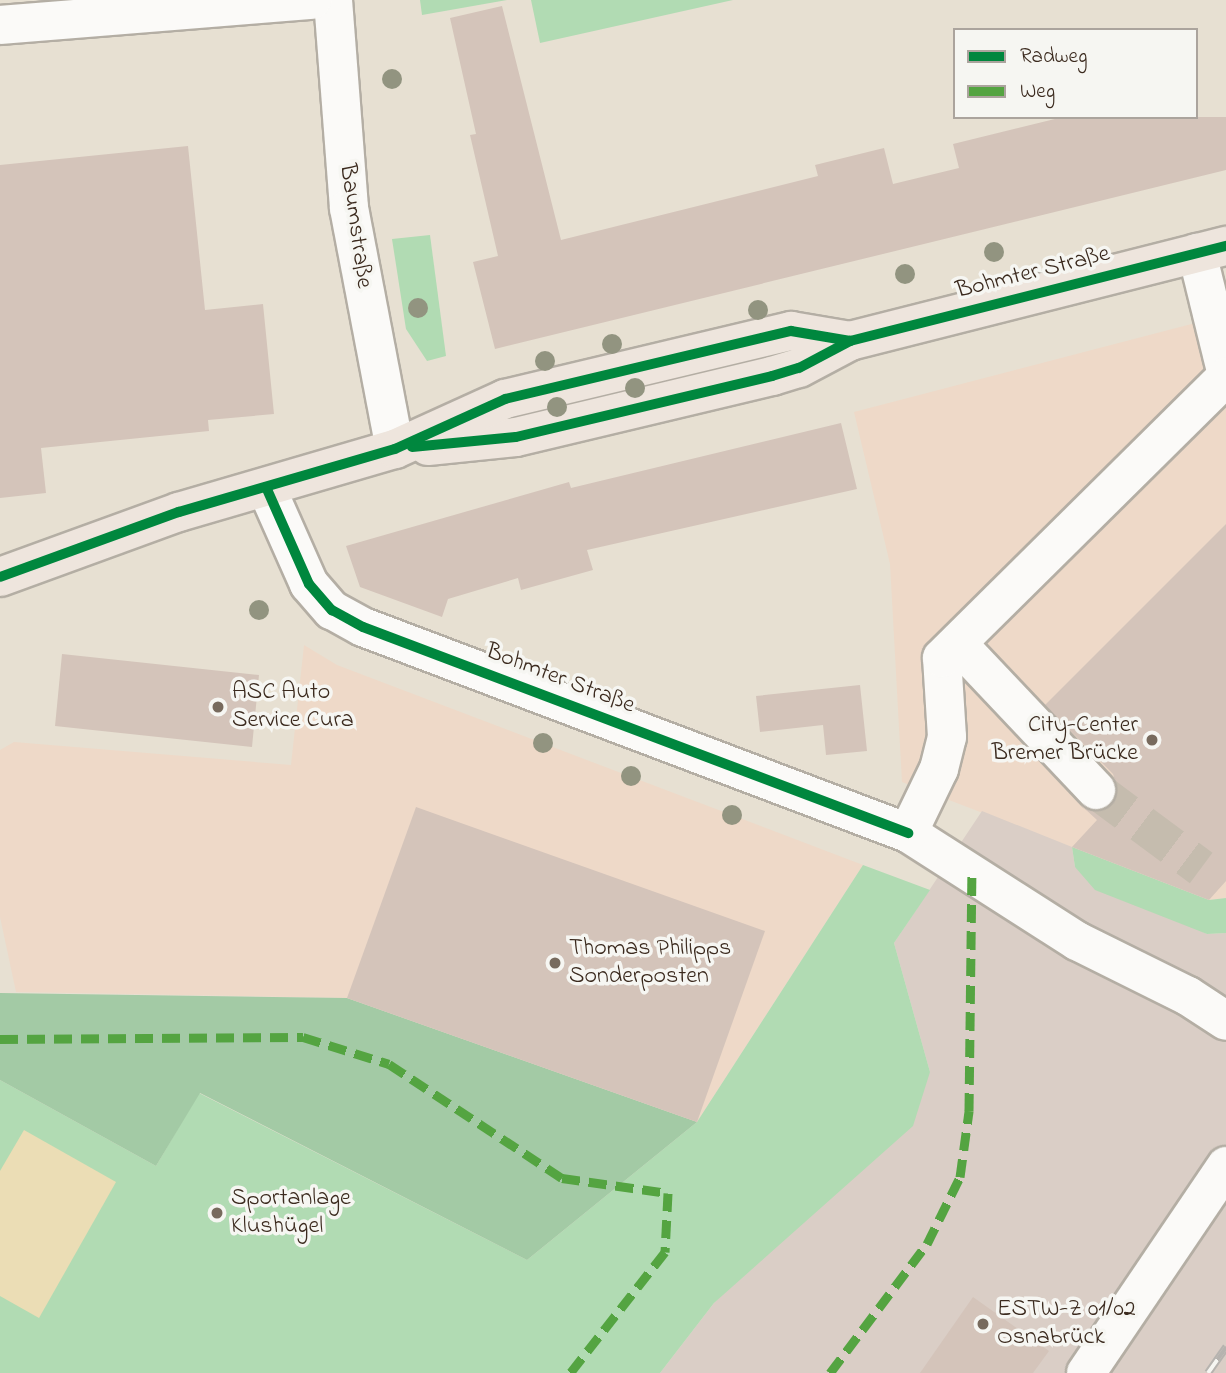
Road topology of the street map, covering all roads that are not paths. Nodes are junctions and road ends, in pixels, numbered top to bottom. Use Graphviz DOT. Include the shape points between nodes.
graph roads {
  1 [pos="312,0"];
  2 [pos="333,0"];
  3 [pos="0,25"];
  4 [pos="1212,249"];
  5 [pos="1226,371"];
  6 [pos="1226,377"];
  7 [pos="395,449"];
  8 [pos="265,487"];
  9 [pos="0,577"];
  10 [pos="958,644"];
  11 [pos="1096,790"];
  12 [pos="908,833"];
  13 [pos="1226,1021"];
  14 [pos="1226,1166"];
  15 [pos="1086,1373"];
  1 -- 3 [label="street"];
  2 -- 7 [label="street, Baumstraße" via="349,208"];
  4 -- 5 [label="street"];
  4 -- 7 [label="main road, Bohmter Straße" via="850,341 799,368 543,430"];
  6 -- 10 [label="street"];
  7 -- 8 [label="main road, Bohmter Straße"];
  8 -- 9 [label="main road, Bohmter Straße"];
  8 -- 12 [label="street, Bohmter Straße" via="309,584 343,616"];
  10 -- 11 [label="street"];
  10 -- 12 [label="street" via="942,658 947,737 939,769"];
  12 -- 13 [label="street, Bohmter Straße" via="1077,941 1188,996"];
  14 -- 15 [label="street"];
}
